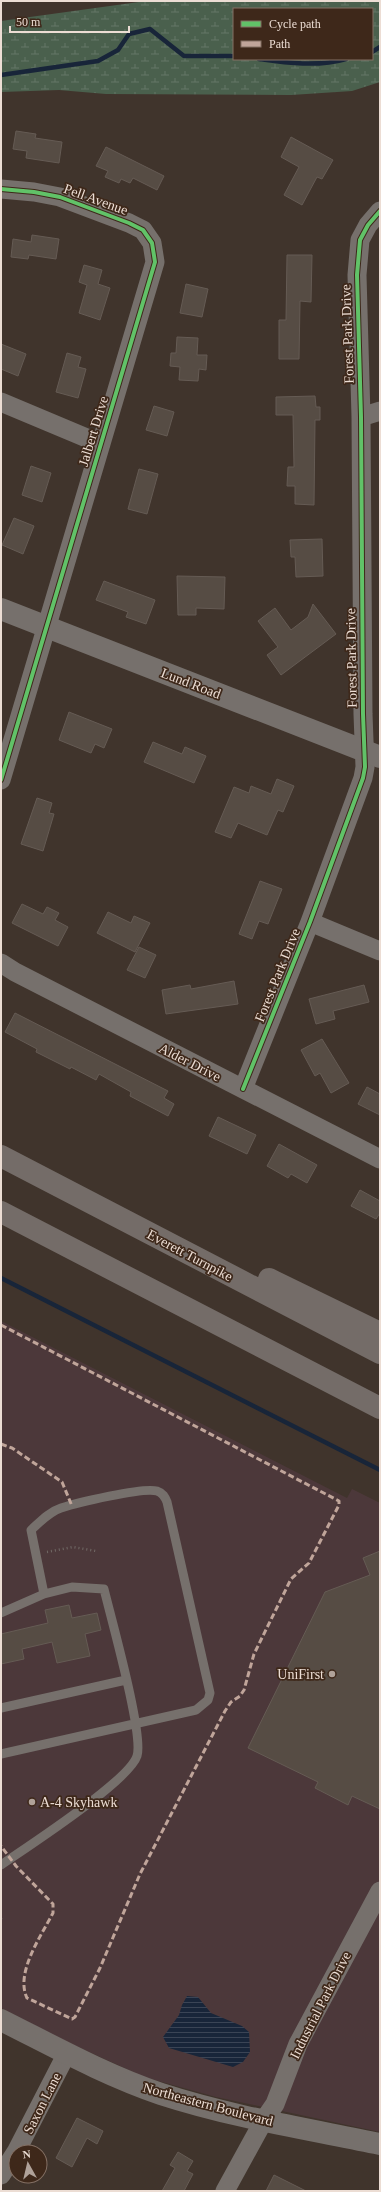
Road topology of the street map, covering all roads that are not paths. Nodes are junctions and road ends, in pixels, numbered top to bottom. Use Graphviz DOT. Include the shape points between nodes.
graph roads {
  1 [pos="1,189"];
  2 [pos="380,211"];
  3 [pos="152,243"];
  4 [pos="1,402"];
  5 [pos="380,411"];
  6 [pos="361,417"];
  7 [pos="101,444"];
  8 [pos="1,609"];
  9 [pos="47,626"];
  10 [pos="372,754"];
  11 [pos="1,780"];
  12 [pos="310,922"];
  13 [pos="380,951"];
  14 [pos="1,963"];
  15 [pos="243,1089"];
  16 [pos="1,1150"];
  17 [pos="1,1156"];
  18 [pos="380,1159"];
  19 [pos="1,1212"];
  20 [pos="380,1332"];
  21 [pos="380,1353"];
  22 [pos="380,1408"];
  23 [pos="44,1594"];
  24 [pos="1,1613"];
  25 [pos="126,1680"];
  26 [pos="1,1708"];
  27 [pos="135,1724"];
  28 [pos="1,1754"];
  29 [pos="1,1865"];
  30 [pos="380,1891"];
  31 [pos="1,2020"];
  32 [pos="67,2053"];
  33 [pos="264,2120"];
  34 [pos="20,2144"];
  35 [pos="380,2144"];
  36 [pos="8,2164"];
  37 [pos="1,2175"];
  38 [pos="225,2191"];
  1 -- 3 [label="street, Pell Avenue" via="60,197 129,223 143,230"];
  2 -- 6 [label="street, Forest Park Drive" via="368,224 360,240 356,275"];
  3 -- 7 [label="street, Jalbert Drive" via="155,253 153,273"];
  4 -- 7 [label="street"];
  5 -- 6 [label="street"];
  6 -- 10 [label="street, Forest Park Drive" via="363,707"];
  7 -- 9 [label="street, Jalbert Drive"];
  8 -- 9 [label="street, Lund Road"];
  9 -- 10 [label="street, Lund Road"];
  9 -- 11 [label="street"];
  10 -- 12 [label="street, Forest Park Drive"];
  12 -- 13 [label="street"];
  12 -- 15 [label="street, Forest Park Drive"];
  14 -- 15 [label="street, Alder Drive"];
  15 -- 18 [label="street, Alder Drive"];
  16 -- 20 [label="highway"];
  17 -- 21 [label="highway, Everett Turnpike"];
  19 -- 22 [label="highway"];
  23 -- 24 [label="lane"];
  23 -- 25 [label="lane" via="72,1587 104,1590"];
  23 -- 27 [label="lane" via="31,1530 48,1515 60,1508 120,1494 148,1490 164,1494 210,1693 208,1700 196,1710"];
  25 -- 26 [label="lane"];
  25 -- 27 [label="lane"];
  27 -- 28 [label="lane"];
  27 -- 29 [label="lane" via="139,1749 131,1766 106,1790"];
  30 -- 33 [label="street, Industrial Park Drive" via="298,2044 275,2104"];
  31 -- 32 [label="street, Northeastern Boulevard"];
  32 -- 33 [label="street, Northeastern Boulevard" via="128,2082 162,2094"];
  32 -- 34 [label="street, Saxon Lane"];
  33 -- 35 [label="street, Northeastern Boulevard"];
  33 -- 38 [label="street, Industrial Park Drive"];
  36 -- 37 [label="street, Saxon Lane"];
}
